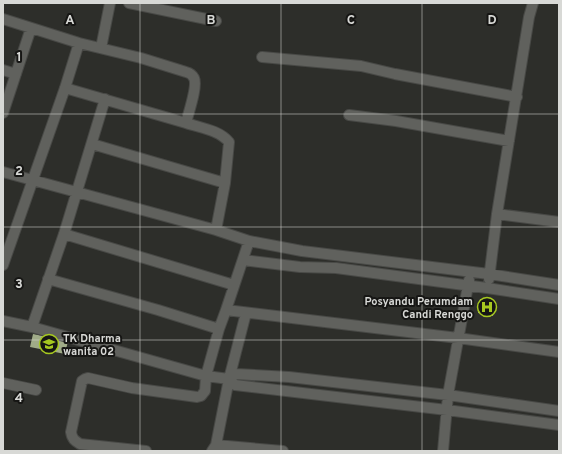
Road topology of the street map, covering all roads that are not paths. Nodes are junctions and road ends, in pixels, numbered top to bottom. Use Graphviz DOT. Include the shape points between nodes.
graph roads {
  1 [pos="110,3"];
  2 [pos="129,3"];
  3 [pos="533,3"];
  4 [pos="3,19"];
  5 [pos="216,21"];
  6 [pos="31,28"];
  7 [pos="79,43"];
  8 [pos="101,48"];
  9 [pos="262,57"];
  10 [pos="3,70"];
  11 [pos="16,74"];
  12 [pos="65,88"];
  13 [pos="517,97"];
  14 [pos="105,99"];
  15 [pos="3,113"];
  16 [pos="349,115"];
  17 [pos="186,123"];
  18 [pos="509,141"];
  19 [pos="92,144"];
  20 [pos="3,172"];
  21 [pos="33,180"];
  22 [pos="224,183"];
  23 [pos="78,192"];
  24 [pos="498,214"];
  25 [pos="559,222"];
  26 [pos="216,230"];
  27 [pos="64,234"];
  28 [pos="249,241"];
  29 [pos="273,246"];
  30 [pos="302,251"];
  31 [pos="338,256"];
  32 [pos="243,260"];
  33 [pos="397,262"];
  34 [pos="270,264"];
  35 [pos="3,265"];
  36 [pos="421,266"];
  37 [pos="300,267"];
  38 [pos="336,268"];
  39 [pos="470,272"];
  40 [pos="490,274"];
  41 [pos="395,276"];
  42 [pos="48,279"];
  43 [pos="419,279"];
  44 [pos="234,285"];
  45 [pos="468,285"];
  46 [pos="559,285"];
  47 [pos="487,288"];
  48 [pos="559,299"];
  49 [pos="226,310"];
  50 [pos="246,313"];
  51 [pos="3,321"];
  52 [pos="32,327"];
  53 [pos="218,329"];
  54 [pos="458,338"];
  55 [pos="559,352"];
  56 [pos="206,376"];
  57 [pos="229,379"];
  58 [pos="3,383"];
  59 [pos="36,390"];
  60 [pos="448,395"];
  61 [pos="542,409"];
  62 [pos="447,410"];
  63 [pos="559,411"];
  64 [pos="540,423"];
  65 [pos="559,425"];
  66 [pos="214,448"];
  67 [pos="146,451"];
  68 [pos="283,451"];
  69 [pos="443,451"];
  1 -- 8 [label="street"];
  2 -- 5 [label="street"];
  3 -- 13 [label="street"];
  4 -- 6 [label="street"];
  6 -- 7 [label="street"];
  6 -- 11 [label="street"];
  7 -- 8 [label="street"];
  7 -- 12 [label="street"];
  8 -- 17 [label="street" via="192,75 195,82"];
  9 -- 13 [label="street" via="361,66"];
  10 -- 11 [label="street"];
  11 -- 15 [label="street"];
  12 -- 14 [label="street"];
  12 -- 21 [label="street"];
  13 -- 18 [label="street"];
  14 -- 17 [label="street"];
  14 -- 19 [label="street"];
  16 -- 18 [label="street"];
  17 -- 22 [label="street" via="218,133 229,142"];
  18 -- 24 [label="street"];
  19 -- 22 [label="street"];
  19 -- 23 [label="street"];
  20 -- 21 [label="street"];
  21 -- 23 [label="street"];
  21 -- 35 [label="street"];
  22 -- 26 [label="street"];
  23 -- 26 [label="street"];
  23 -- 27 [label="street"];
  24 -- 25 [label="street"];
  24 -- 40 [label="street"];
  26 -- 28 [label="street"];
  27 -- 42 [label="street"];
  27 -- 44 [label="street"];
  28 -- 29 [label="street"];
  28 -- 32 [label="street"];
  29 -- 30 [label="street"];
  29 -- 34 [label="street"];
  30 -- 31 [label="street"];
  30 -- 37 [label="street"];
  31 -- 33 [label="street"];
  31 -- 38 [label="street"];
  32 -- 34 [label="street"];
  32 -- 44 [label="street"];
  33 -- 36 [label="street"];
  33 -- 41 [label="street"];
  34 -- 37 [label="street"];
  36 -- 39 [label="street"];
  36 -- 43 [label="street"];
  37 -- 38 [label="street"];
  38 -- 41 [label="street"];
  39 -- 40 [label="street"];
  39 -- 45 [label="street"];
  40 -- 46 [label="street"];
  40 -- 47 [label="street"];
  41 -- 43 [label="street"];
  42 -- 52 [label="street"];
  42 -- 53 [label="street"];
  43 -- 45 [label="street"];
  44 -- 49 [label="street"];
  45 -- 47 [label="street"];
  45 -- 54 [label="street"];
  47 -- 48 [label="street"];
  49 -- 50 [label="street"];
  49 -- 53 [label="street"];
  50 -- 54 [label="street"];
  50 -- 57 [label="street"];
  51 -- 52 [label="street"];
  52 -- 56 [label="street"];
  53 -- 56 [label="street"];
  54 -- 55 [label="street"];
  54 -- 60 [label="street"];
  56 -- 57 [label="street"];
  56 -- 67 [label="street" via="205,391 197,397 132,388 88,378 82,381 71,432 73,440 80,444"];
  57 -- 60 [label="street" via="236,374 289,377"];
  57 -- 62 [label="street" via="235,385"];
  57 -- 66 [label="street"];
  58 -- 59 [label="street"];
  60 -- 61 [label="street"];
  60 -- 62 [label="street"];
  61 -- 63 [label="street"];
  61 -- 64 [label="street"];
  62 -- 64 [label="street"];
  62 -- 69 [label="street"];
  64 -- 65 [label="street"];
  66 -- 68 [label="street"];
}
